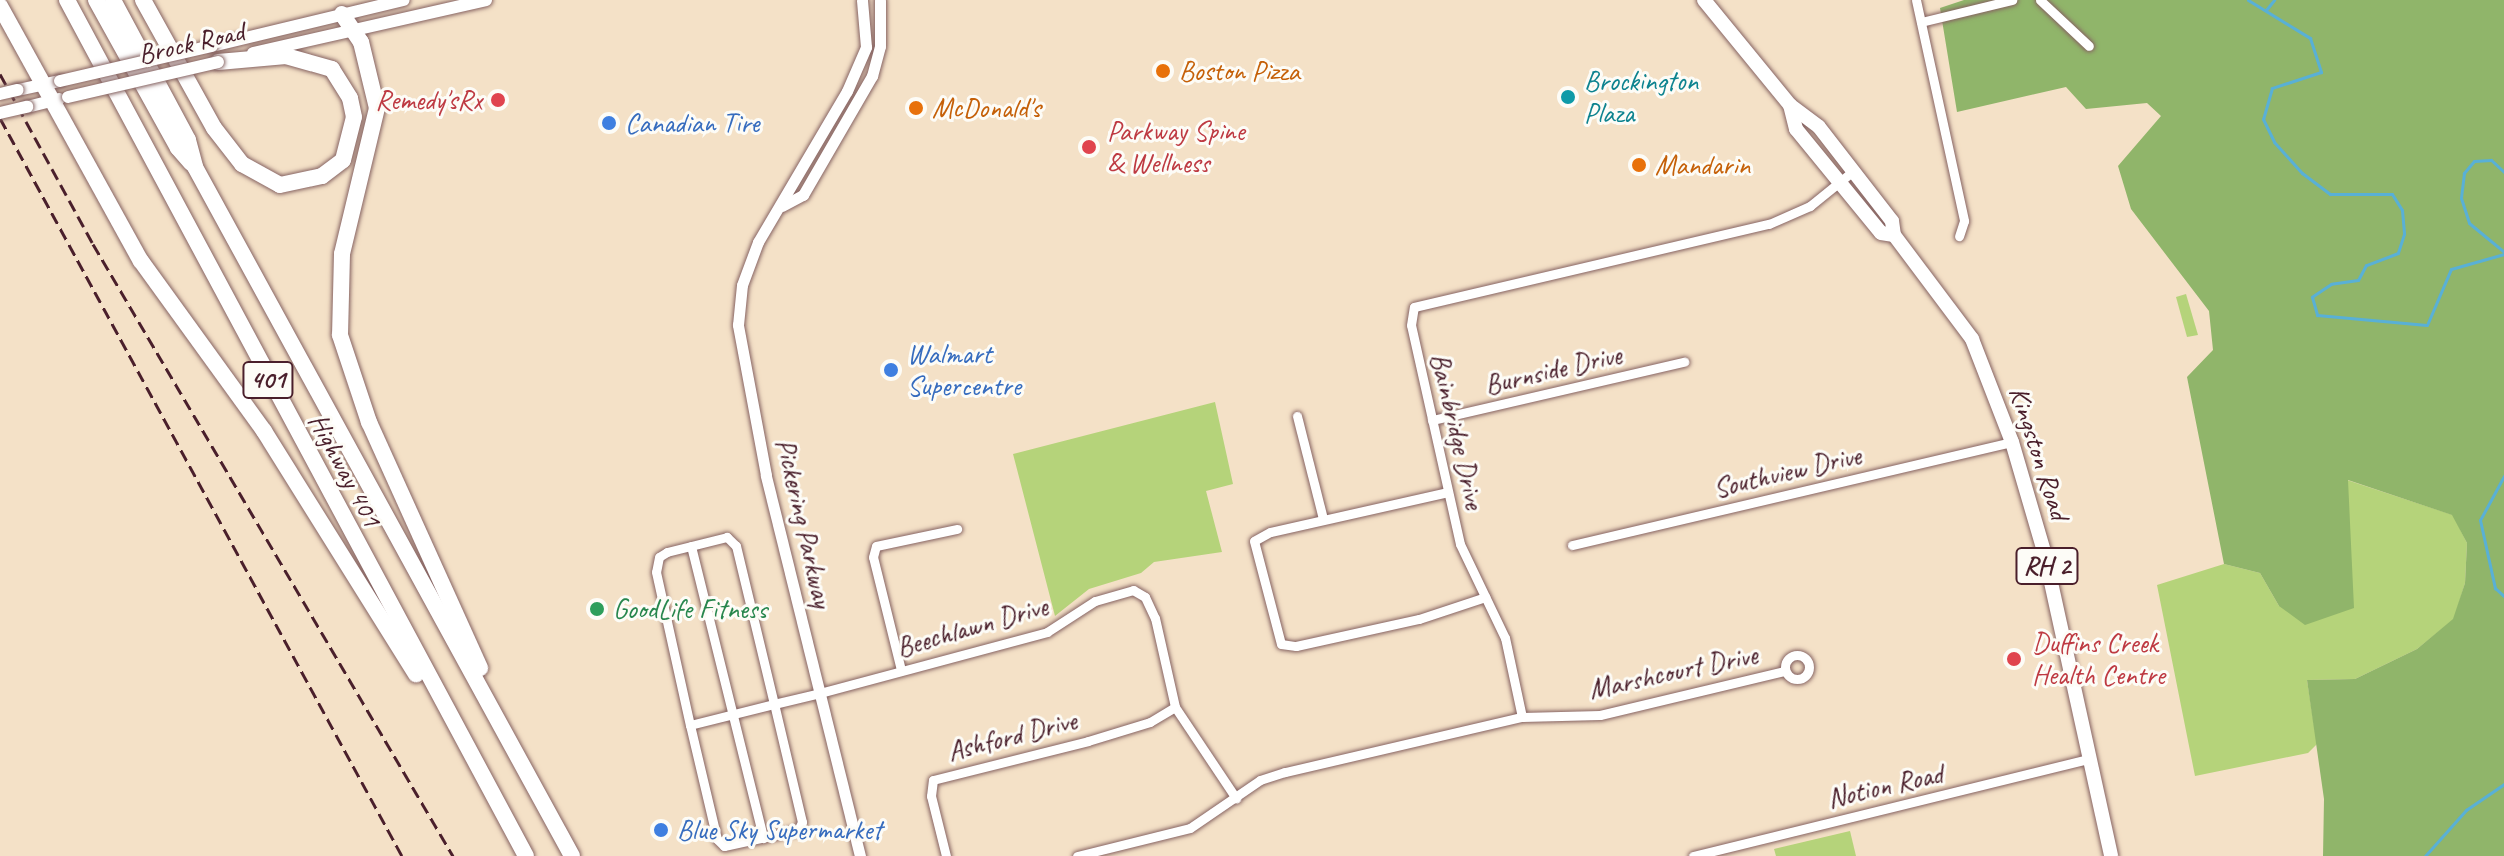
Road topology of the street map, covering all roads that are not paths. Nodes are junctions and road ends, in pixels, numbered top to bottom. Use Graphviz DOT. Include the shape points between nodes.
graph roads {
  1 [pos="65,0"];
  2 [pos="96,0"];
  3 [pos="113,0"];
  4 [pos="143,0"];
  5 [pos="404,0"];
  6 [pos="486,0"];
  7 [pos="862,0"];
  8 [pos="880,0"];
  9 [pos="1704,0"];
  10 [pos="1916,0"];
  11 [pos="2012,0"];
  12 [pos="2040,0"];
  13 [pos="0,6"];
  14 [pos="342,14"];
  15 [pos="1921,22"];
  16 [pos="353,29"];
  17 [pos="2089,46"];
  18 [pos="215,54"];
  19 [pos="43,84"];
  20 [pos="0,94"];
  21 [pos="49,102"];
  22 [pos="1790,105"];
  23 [pos="0,113"];
  24 [pos="823,132"];
  25 [pos="836,138"];
  26 [pos="195,167"];
  27 [pos="1853,171"];
  28 [pos="1840,182"];
  29 [pos="782,206"];
  30 [pos="1894,235"];
  31 [pos="1959,236"];
  32 [pos="1684,362"];
  33 [pos="1297,416"];
  34 [pos="1432,420"];
  35 [pos="2012,442"];
  36 [pos="1448,492"];
  37 [pos="1323,519"];
  38 [pos="957,529"];
  39 [pos="1572,545"];
  40 [pos="691,546"];
  41 [pos="1485,597"];
  42 [pos="901,670"];
  43 [pos="1785,671"];
  44 [pos="820,693"];
  45 [pos="774,704"];
  46 [pos="1175,707"];
  47 [pos="733,714"];
  48 [pos="1522,717"];
  49 [pos="690,725"];
  50 [pos="506,732"];
  51 [pos="461,737"];
  52 [pos="2087,759"];
  53 [pos="1236,798"];
  54 [pos="763,838"];
  55 [pos="526,856"];
  56 [pos="572,856"];
  57 [pos="860,856"];
  58 [pos="946,856"];
  59 [pos="1077,856"];
  60 [pos="1693,856"];
  61 [pos="2111,856"];
  1 -- 51 [label="highway, Highway 401 / 401"];
  2 -- 26 [label="highway, 401" via="178,148"];
  3 -- 26 [label="highway, 401" via="188,140"];
  4 -- 18 [label="highway" via="214,128 242,164 280,185 322,176 343,160 354,117 350,98 332,69 286,56"];
  5 -- 14 [label="main road, Brock Road"];
  6 -- 16 [label="main road, Brock Road"];
  7 -- 24 [label="street, Pickering Parkway" via="866,47"];
  8 -- 25 [label="street, Pickering Parkway" via="880,46 872,76"];
  9 -- 22 [label="main road, Kingston Road / RH 2"];
  10 -- 15 [label="street"];
  11 -- 15 [label="street"];
  12 -- 17 [label="street"];
  13 -- 19 [label="highway"];
  14 -- 16 [label="highway"];
  14 -- 18 [label="main road, Brock Road"];
  15 -- 31 [label="street" via="1964,221"];
  16 -- 18 [label="main road, Brock Road"];
  16 -- 50 [label="highway" via="372,80 377,126 342,254 340,335 369,422"];
  18 -- 19 [label="main road, Brock Road, bridge"];
  18 -- 21 [label="main road, Brock Road, bridge"];
  19 -- 20 [label="main road, Brock Road, bridge"];
  19 -- 21 [label="highway"];
  21 -- 23 [label="main road, Brock Road, bridge"];
  21 -- 51 [label="highway" via="141,261 264,431 385,631"];
  22 -- 27 [label="main road, Kingston Road / RH 2" via="1810,117"];
  22 -- 28 [label="main road, Kingston Road / RH 2" via="1796,129"];
  24 -- 25 [label="street"];
  24 -- 29 [label="street, Pickering Parkway" via="788,185"];
  25 -- 29 [label="street, Pickering Parkway" via="803,195"];
  26 -- 50 [label="highway, Highway 401 / 401"];
  27 -- 28 [label="street, Bainbridge Drive"];
  27 -- 30 [label="main road, Kingston Road / RH 2" via="1892,221"];
  28 -- 30 [label="main road, Kingston Road / RH 2" via="1881,233"];
  28 -- 34 [label="street, Bainbridge Drive" via="1810,206 1769,224 1414,307 1411,325"];
  29 -- 44 [label="street, Pickering Parkway" via="758,242 738,325 769,485"];
  30 -- 35 [label="main road, Kingston Road / RH 2" via="1972,339"];
  32 -- 34 [label="street, Burnside Drive"];
  33 -- 37 [label="street"];
  34 -- 36 [label="street, Bainbridge Drive"];
  35 -- 39 [label="street, Southview Drive"];
  35 -- 52 [label="main road, Kingston Road / RH 2" via="2045,555"];
  36 -- 37 [label="street"];
  36 -- 41 [label="street, Bainbridge Drive" via="1460,544"];
  37 -- 41 [label="street" via="1270,532 1252,545 1281,644 1296,646 1419,619"];
  38 -- 42 [label="street" via="876,546 873,557"];
  40 -- 45 [label="street" via="727,537 736,546"];
  40 -- 47 [label="street"];
  40 -- 49 [label="street" via="659,557 656,572"];
  41 -- 48 [label="street, Bainbridge Drive" via="1505,638"];
  42 -- 44 [label="street, Beechlawn Drive"];
  42 -- 46 [label="street, Beechlawn Drive" via="1047,632 1095,601 1133,590 1145,597 1155,618"];
  43 -- 48 [label="street, Marshcourt Drive" via="1600,715"];
  44 -- 45 [label="street, Beechlawn Drive"];
  44 -- 57 [label="street, Pickering Parkway"];
  45 -- 47 [label="street, Beechlawn Drive"];
  45 -- 54 [label="street" via="802,822 798,830"];
  46 -- 53 [label="street, Beechlawn Drive"];
  46 -- 58 [label="street, Ashford Drive" via="1150,722 1088,741 933,780 931,796"];
  47 -- 49 [label="street, Beechlawn Drive"];
  47 -- 54 [label="street"];
  48 -- 53 [label="street" via="1285,772 1260,780"];
  49 -- 54 [label="street" via="717,839 730,847"];
  50 -- 56 [label="highway, Highway 401 / 401"];
  51 -- 55 [label="highway, Highway 401 / 401"];
  52 -- 60 [label="street, Notion Road"];
  52 -- 61 [label="main road, RH 2"];
  53 -- 59 [label="street" via="1190,828"];
}
